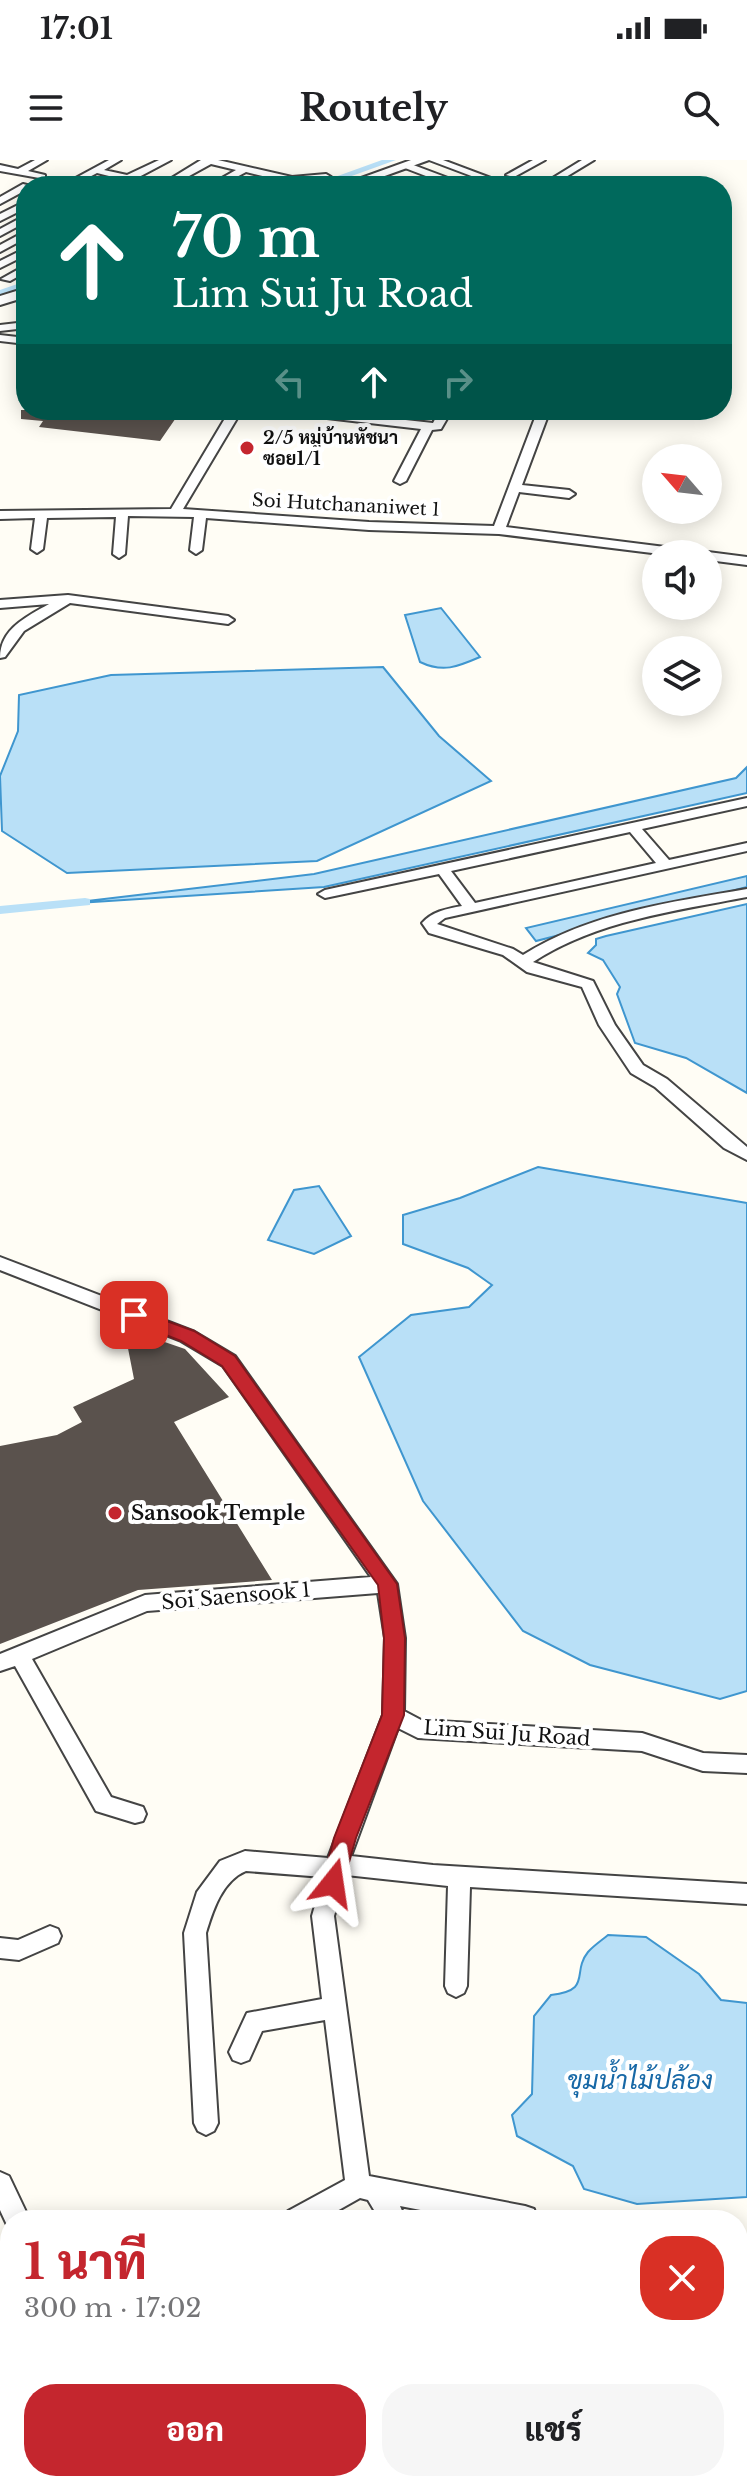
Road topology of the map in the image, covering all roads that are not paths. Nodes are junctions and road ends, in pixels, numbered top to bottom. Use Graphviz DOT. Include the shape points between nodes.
graph roads {
  1 [pos="42,160"];
  2 [pos="116,160"];
  3 [pos="166,160"];
  4 [pos="260,160"];
  5 [pos="423,160"];
  6 [pos="434,160"];
  7 [pos="540,160"];
  8 [pos="589,160"];
  9 [pos="208,161"];
  10 [pos="408,166"];
  11 [pos="0,168"];
  12 [pos="245,169"];
  13 [pos="95,170"];
  14 [pos="20,172"];
  15 [pos="511,175"];
  16 [pos="24,176"];
  17 [pos="84,176"];
  18 [pos="120,176"];
  19 [pos="133,176"];
  20 [pos="180,176"];
  21 [pos="232,176"];
  22 [pos="275,176"];
  23 [pos="322,176"];
  24 [pos="376,176"];
  25 [pos="434,176"];
  26 [pos="479,176"];
  27 [pos="562,176"];
  28 [pos="0,184"];
  29 [pos="16,274"];
  30 [pos="6,279"];
  31 [pos="230,420"];
  32 [pos="406,420"];
  33 [pos="438,420"];
  34 [pos="540,420"];
  35 [pos="433,426"];
  36 [pos="400,481"];
  37 [pos="514,488"];
  38 [pos="569,494"];
  39 [pos="175,512"];
  40 [pos="122,513"];
  41 [pos="42,514"];
  42 [pos="200,514"];
  43 [pos="0,515"];
  44 [pos="499,530"];
  45 [pos="642,548"];
  46 [pos="37,549"];
  47 [pos="196,550"];
  48 [pos="119,554"];
  49 [pos="722,558"];
  50 [pos="747,561"];
  51 [pos="68,599"];
  52 [pos="0,604"];
  53 [pos="228,620"];
  54 [pos="0,654"];
  55 [pos="747,802"];
  56 [pos="633,827"];
  57 [pos="747,847"];
  58 [pos="667,867"];
  59 [pos="442,868"];
  60 [pos="747,893"];
  61 [pos="325,894"];
  62 [pos="472,909"];
  63 [pos="524,961"];
  64 [pos="747,1154"];
  65 [pos="0,1263"];
  66 [pos="387,1584"];
  67 [pos="10,1659"];
  68 [pos="393,1715"];
  69 [pos="747,1764"];
  70 [pos="135,1814"];
  71 [pos="337,1866"];
  72 [pos="459,1876"];
  73 [pos="747,1894"];
  74 [pos="50,1936"];
  75 [pos="0,1948"];
  76 [pos="456,1986"];
  77 [pos="335,2008"];
  78 [pos="241,2052"];
  79 [pos="206,2123"];
  80 [pos="0,2184"];
  81 [pos="367,2188"];
  82 [pos="13,2210"];
  83 [pos="319,2210"];
  84 [pos="386,2210"];
  85 [pos="483,2210"];
  1 -- 14 [label="street"];
  2 -- 13 [label="street"];
  3 -- 19 [label="street"];
  4 -- 23 [label="street"];
  5 -- 10 [label="street"];
  6 -- 26 [label="street"];
  7 -- 15 [label="street"];
  8 -- 27 [label="street"];
  9 -- 12 [label="street"];
  9 -- 20 [label="street"];
  10 -- 24 [label="street"];
  10 -- 25 [label="street"];
  11 -- 14 [label="street"];
  12 -- 21 [label="street"];
  12 -- 22 [label="street"];
  13 -- 17 [label="street"];
  13 -- 18 [label="street"];
  14 -- 16 [label="street"];
  14 -- 28 [label="street"];
  29 -- 30 [label="street"];
  31 -- 39 [label="street"];
  32 -- 35 [label="street"];
  33 -- 35 [label="street"];
  34 -- 37 [label="street"];
  35 -- 36 [label="street"];
  37 -- 38 [label="street"];
  37 -- 44 [label="street"];
  39 -- 40 [label="street, Soi Hutchananiwet 1"];
  39 -- 42 [label="street, Soi Hutchananiwet 1"];
  40 -- 41 [label="street, Soi Hutchananiwet 1"];
  40 -- 48 [label="street"];
  41 -- 43 [label="street, Soi Hutchananiwet 1"];
  41 -- 46 [label="street"];
  42 -- 44 [label="street, Soi Hutchananiwet 1"];
  42 -- 47 [label="street"];
  44 -- 45 [label="street, Soi Hutchananiwet 1"];
  49 -- 50 [label="street"];
  51 -- 52 [label="street"];
  51 -- 53 [label="street"];
  51 -- 54 [label="street" via="18,630"];
  55 -- 56 [label="street"];
  56 -- 58 [label="street"];
  56 -- 59 [label="street"];
  57 -- 58 [label="street"];
  58 -- 62 [label="street"];
  59 -- 61 [label="street"];
  59 -- 62 [label="street"];
  60 -- 63 [label="street" via="563,938"];
  62 -- 63 [label="street" via="440,915 429,923 434,930"];
  63 -- 64 [label="street" via="532,969 588,984 607,1025 637,1069"];
  65 -- 66 [label="street" via="187,1336 229,1361"];
  66 -- 67 [label="street, Soi Saensook 1" via="145,1603"];
  66 -- 68 [label="street" via="395,1638"];
  67 -- 70 [label="street" via="104,1804"];
  68 -- 69 [label="street, Lim Sui Ju Road" via="418,1729 642,1742 703,1762"];
  68 -- 71 [label="street"];
  71 -- 72 [label="street"];
  71 -- 77 [label="street" via="323,1916"];
  71 -- 79 [label="street" via="245,1861 228,1868 205,1899 195,1933"];
  72 -- 73 [label="street"];
  72 -- 76 [label="street"];
  74 -- 75 [label="street" via="19,1950"];
  77 -- 78 [label="street" via="255,2021"];
  77 -- 81 [label="street"];
  80 -- 82 [label="street"];
  81 -- 83 [label="street"];
  81 -- 84 [label="street"];
  81 -- 85 [label="street"];
}
